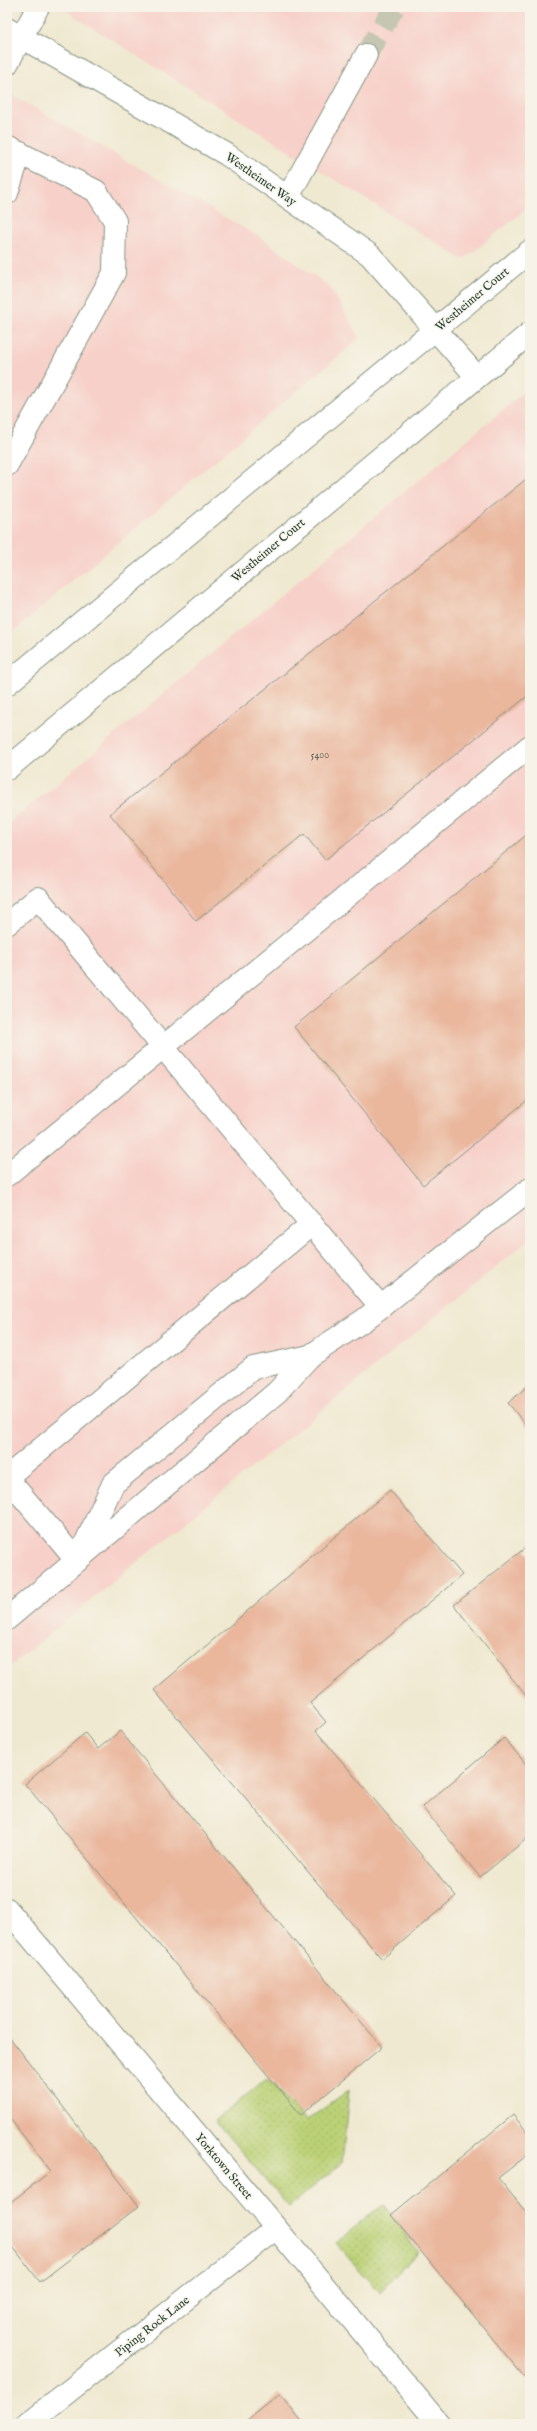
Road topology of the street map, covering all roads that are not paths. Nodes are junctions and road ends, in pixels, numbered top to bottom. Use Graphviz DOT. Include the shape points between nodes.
graph roads {
  1 [pos="38,7"];
  2 [pos="14,33"];
  3 [pos="366,55"];
  4 [pos="7,64"];
  5 [pos="13,150"];
  6 [pos="7,193"];
  7 [pos="288,197"];
  8 [pos="530,250"];
  9 [pos="435,329"];
  10 [pos="530,333"];
  11 [pos="477,377"];
  12 [pos="7,465"];
  13 [pos="7,684"];
  14 [pos="530,746"];
  15 [pos="7,769"];
  16 [pos="7,924"];
  17 [pos="162,1047"];
  18 [pos="7,1175"];
  19 [pos="530,1189"];
  20 [pos="312,1224"];
  21 [pos="381,1307"];
  22 [pos="310,1356"];
  23 [pos="7,1478"];
  24 [pos="77,1561"];
  25 [pos="7,1619"];
  26 [pos="7,1909"];
  27 [pos="276,2228"];
  28 [pos="27,2424"];
  29 [pos="439,2424"];
  1 -- 2 [label="street"];
  2 -- 4 [label="street"];
  2 -- 7 [label="street, Westheimer Way" via="226,154"];
  3 -- 7 [label="street"];
  5 -- 6 [label="street"];
  5 -- 12 [label="street" via="96,191 115,221 114,273"];
  7 -- 9 [label="street, Westheimer Way" via="370,255"];
  8 -- 9 [label="street, Westheimer Court"];
  9 -- 11 [label="street, Westheimer Way"];
  9 -- 13 [label="street, Westheimer Court"];
  10 -- 11 [label="street, Westheimer Court"];
  11 -- 15 [label="street, Westheimer Court"];
  14 -- 17 [label="street"];
  16 -- 17 [label="street" via="38,898"];
  17 -- 18 [label="street"];
  17 -- 20 [label="street"];
  19 -- 21 [label="street"];
  20 -- 21 [label="street"];
  20 -- 23 [label="street"];
  21 -- 22 [label="street"];
  22 -- 24 [label="street" via="277,1392"];
  22 -- 24 [label="street" via="253,1368 113,1484"];
  23 -- 24 [label="street"];
  24 -- 25 [label="street"];
  26 -- 27 [label="street, Yorktown Street"];
  27 -- 28 [label="street, Piping Rock Lane"];
  27 -- 29 [label="street, Yorktown Street"];
}
